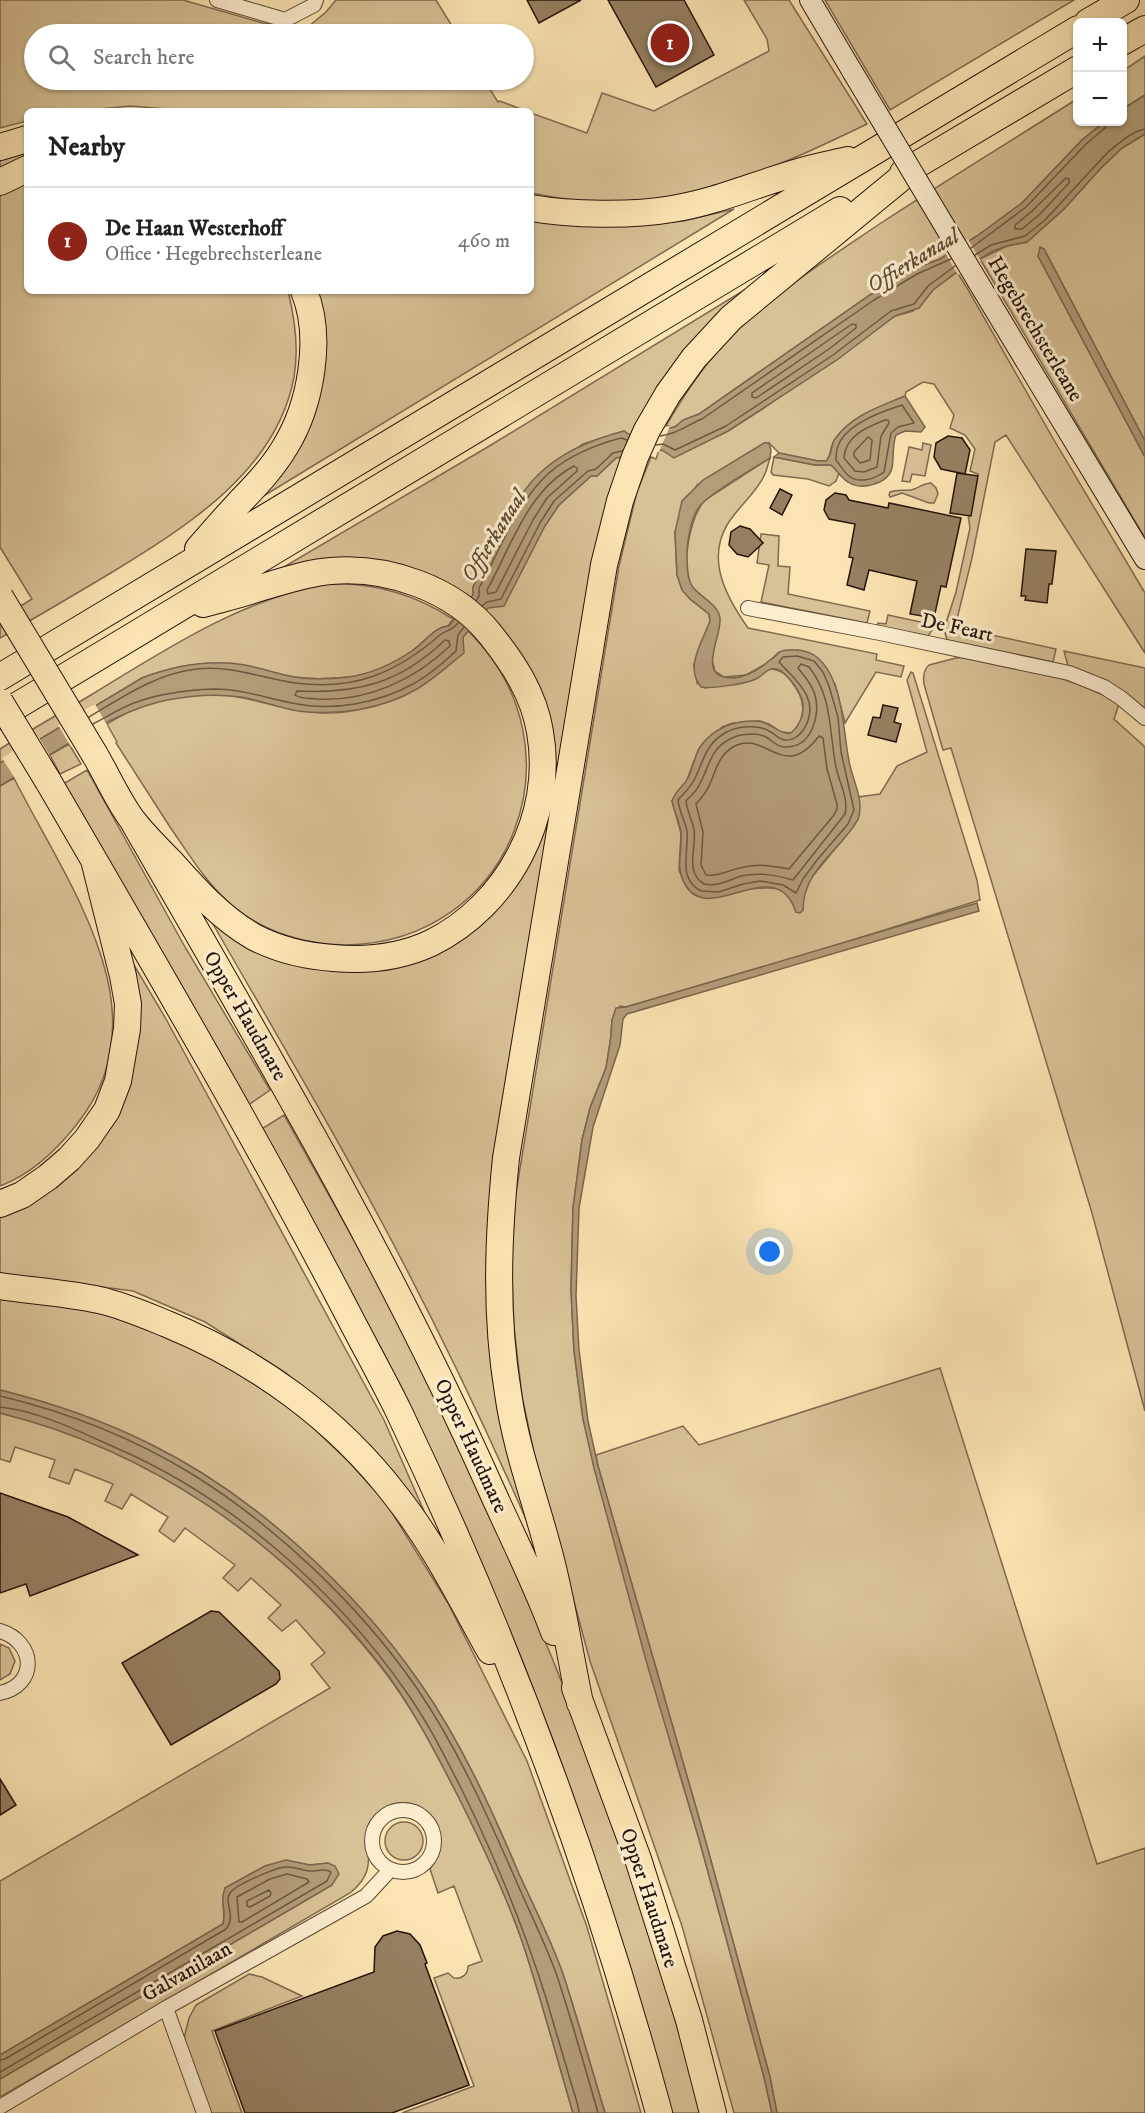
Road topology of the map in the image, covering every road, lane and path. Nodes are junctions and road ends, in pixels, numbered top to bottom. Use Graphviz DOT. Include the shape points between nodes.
graph roads {
  1 [pos="217,0"];
  2 [pos="316,0"];
  3 [pos="810,0"];
  4 [pos="1126,0"];
  5 [pos="1095,18"];
  6 [pos="1145,29"];
  7 [pos="1073,31"];
  8 [pos="1127,39"];
  9 [pos="1073,71"];
  10 [pos="24,140"];
  11 [pos="0,147"];
  12 [pos="872,154"];
  13 [pos="918,164"];
  14 [pos="24,170"];
  15 [pos="0,182"];
  16 [pos="534,208"];
  17 [pos="305,294"];
  18 [pos="1145,559"];
  19 [pos="182,568"];
  20 [pos="0,597"];
  21 [pos="748,608"];
  22 [pos="171,614"];
  23 [pos="0,677"];
  24 [pos="0,702"];
  25 [pos="0,716"];
  26 [pos="1145,718"];
  27 [pos="133,821"];
  28 [pos="94,860"];
  29 [pos="0,1204"];
  30 [pos="0,1286"];
  31 [pos="0,1631"];
  32 [pos="0,1693"];
  33 [pos="580,1702"];
  34 [pos="541,1744"];
  35 [pos="390,1870"];
  36 [pos="166,2008"];
  37 [pos="0,2107"];
  38 [pos="204,2113"];
  39 [pos="659,2113"];
  40 [pos="713,2113"];
  1 -- 2 [label="street" via="285,20 314,5"];
  3 -- 18 [label="street, Hegebrechsterleane, bridge"];
  4 -- 5 [label="highway"];
  6 -- 8 [label="highway"];
  7 -- 12 [label="highway"];
  9 -- 13 [label="highway"];
  10 -- 11 [label="highway"];
  12 -- 16 [label="highway" via="670,210 621,213"];
  12 -- 19 [label="highway"];
  13 -- 22 [label="highway"];
  13 -- 33 [label="highway" via="731,318 694,358 668,394 635,457 604,565 506,1158 498,1283 508,1393 520,1456 551,1561"];
  14 -- 15 [label="highway"];
  17 -- 19 [label="highway" via="314,345 310,383 290,437 270,469"];
  19 -- 23 [label="highway"];
  20 -- 27 [label="highway, bridge"];
  21 -- 26 [label="street, De Feart" via="1069,673 1104,687"];
  22 -- 25 [label="highway"];
  22 -- 27 [label="highway" via="291,577 332,571 391,575 422,585 459,605 482,624 512,660 540,729 541,798 528,839 510,873 470,917 430,943 390,956 354,960 282,950 232,924"];
  24 -- 28 [label="highway, bridge"];
  27 -- 33 [label="highway, Opper Haudmare" via="387,1271 462,1424 549,1618"];
  28 -- 29 [label="highway" via="128,1004 118,1081 107,1110 69,1159 22,1195"];
  28 -- 34 [label="highway" via="289,1202 397,1409 449,1518"];
  30 -- 34 [label="highway" via="100,1300 144,1315 236,1356 313,1411 358,1452 397,1497 434,1550"];
  31 -- 32 [label="street" via="12,1634 20,1642 28,1664 18,1685"];
  33 -- 40 [label="highway, Opper Haudmare" via="638,1859 689,2020"];
  34 -- 39 [label="highway" via="596,1899"];
  35 -- 35 [label="street" via="415,1870 432,1854 433,1829 417,1812 392,1811 374,1828 374,1852"];
  35 -- 36 [label="street, Galvanilaan" via="366,1896"];
  36 -- 37 [label="street, Galvanilaan"];
  36 -- 38 [label="street"];
}
